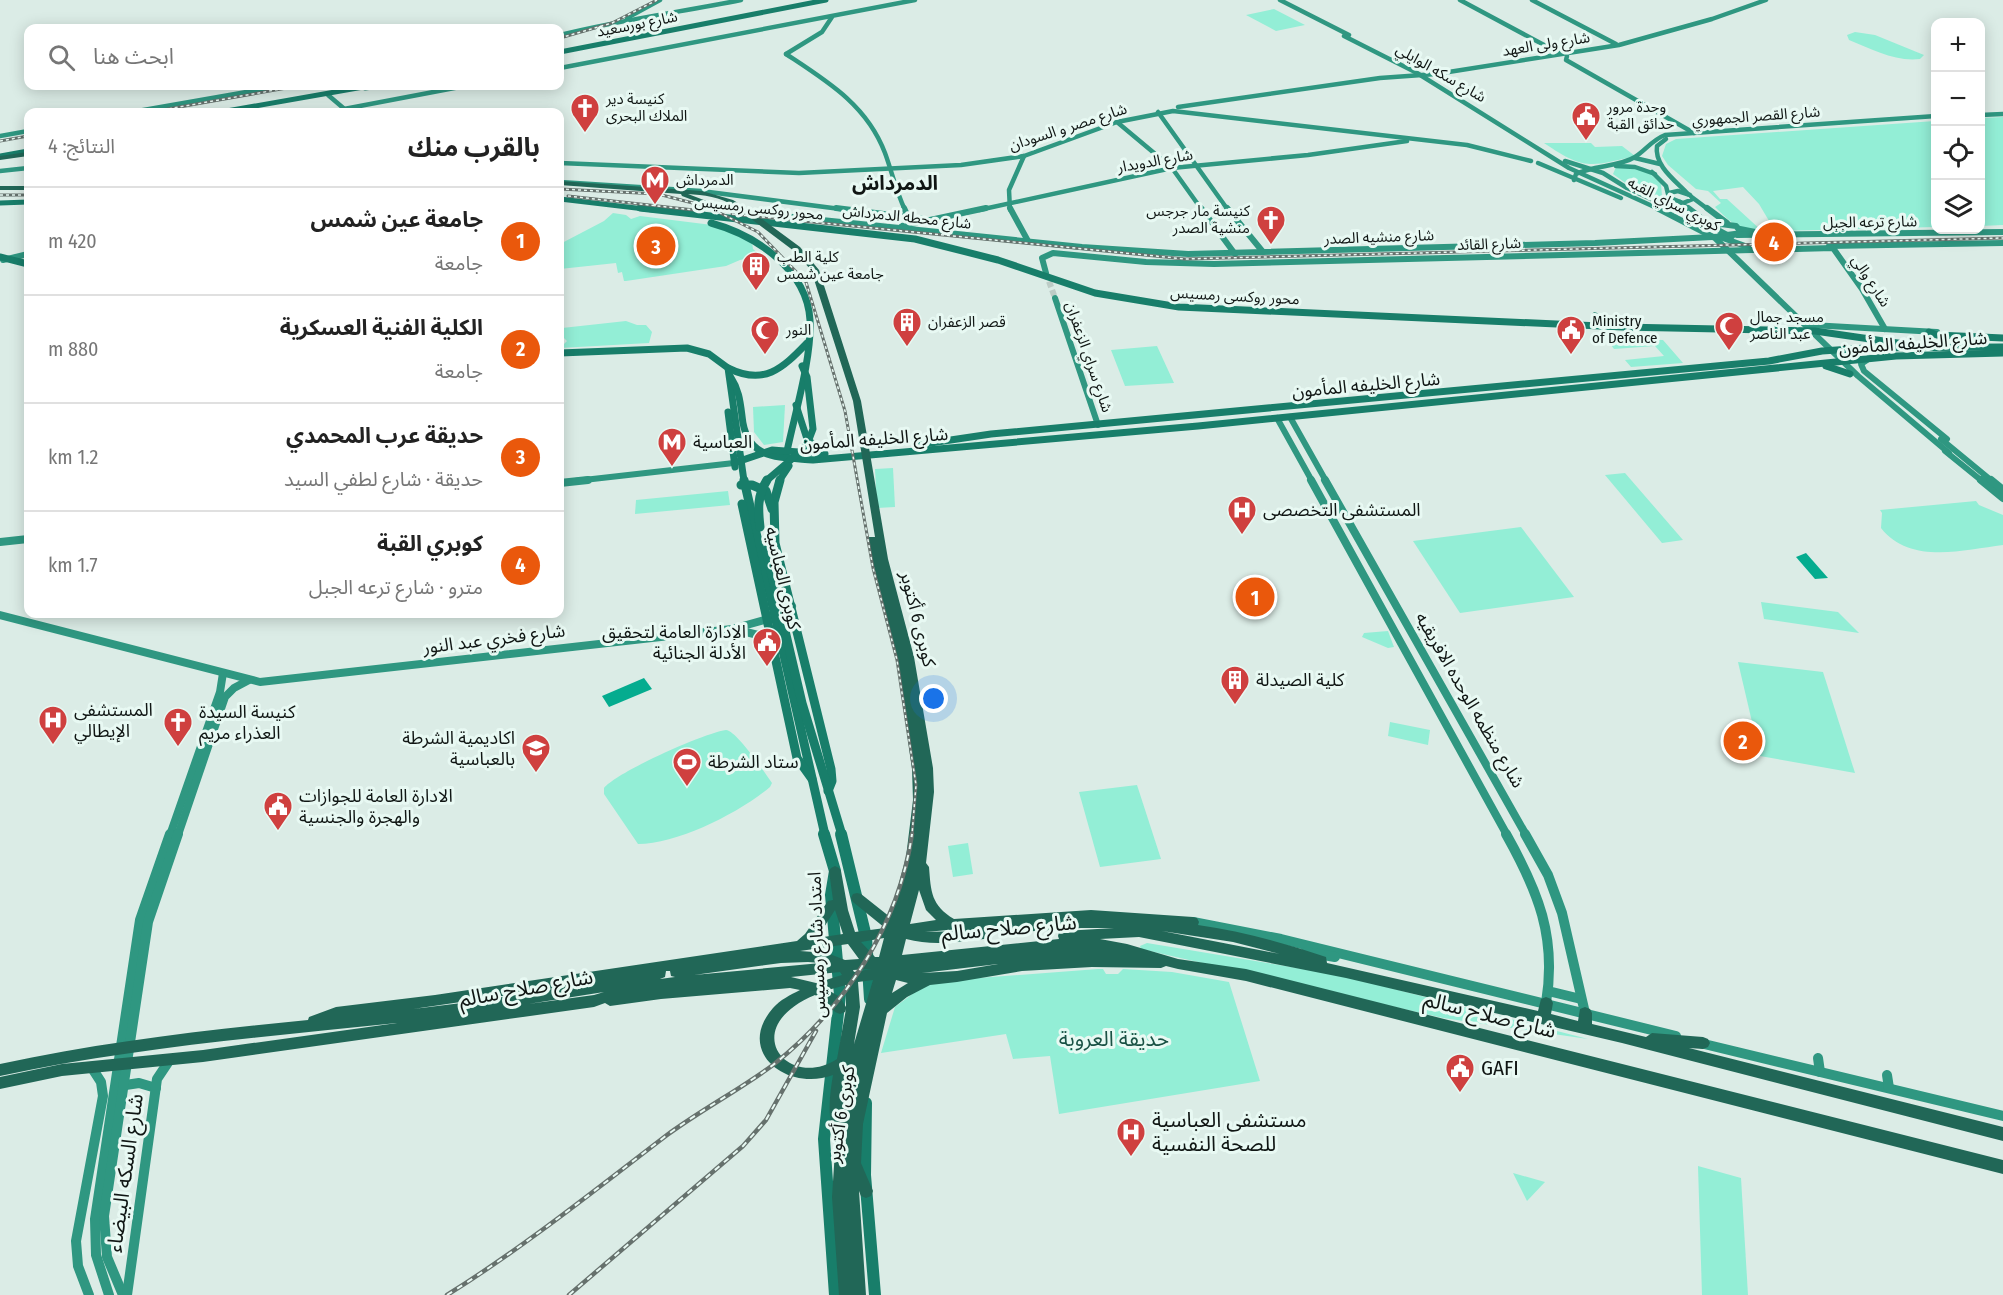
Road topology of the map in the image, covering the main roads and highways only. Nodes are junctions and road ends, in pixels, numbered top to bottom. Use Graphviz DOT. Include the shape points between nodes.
graph roads {
  1 [pos="660,0"];
  2 [pos="741,0"];
  3 [pos="815,0"];
  4 [pos="826,0"];
  5 [pos="915,0"];
  6 [pos="1274,0"];
  7 [pos="1280,0"];
  8 [pos="1458,0"];
  9 [pos="1532,0"];
  10 [pos="1766,0"];
  11 [pos="1773,0"];
  12 [pos="1526,2"];
  13 [pos="832,17"];
  14 [pos="1714,20"];
  15 [pos="615,23"];
  16 [pos="1511,29"];
  17 [pos="1673,32"];
  18 [pos="564,34"];
  19 [pos="1344,36"];
  20 [pos="621,39"];
  21 [pos="1619,45"];
  22 [pos="1605,47"];
  23 [pos="564,50"];
  24 [pos="1565,55"];
  25 [pos="1552,57"];
  26 [pos="564,68"];
  27 [pos="1406,73"];
  28 [pos="1442,75"];
  29 [pos="1394,76"];
  30 [pos="1424,78"];
  31 [pos="1437,83"];
  32 [pos="257,90"];
  33 [pos="348,90"];
  34 [pos="357,90"];
  35 [pos="446,90"];
  36 [pos="328,95"];
  37 [pos="316,96"];
  38 [pos="301,99"];
  39 [pos="1193,104"];
  40 [pos="155,108"];
  41 [pos="246,108"];
  42 [pos="255,108"];
  43 [pos="343,108"];
  44 [pos="360,108"];
  45 [pos="1161,112"];
  46 [pos="1192,112"];
  47 [pos="2003,112"];
  48 [pos="1985,114"];
  49 [pos="1931,117"];
  50 [pos="1931,118"];
  51 [pos="1890,120"];
  52 [pos="1117,122"];
  53 [pos="1517,131"];
  54 [pos="24,132"];
  55 [pos="1698,133"];
  56 [pos="1680,134"];
  57 [pos="0,136"];
  58 [pos="1398,139"];
  59 [pos="1645,150"];
  60 [pos="1656,150"];
  61 [pos="24,152"];
  62 [pos="24,152"];
  63 [pos="0,156"];
  64 [pos="1024,156"];
  65 [pos="1531,158"];
  66 [pos="1634,158"];
  67 [pos="1548,162"];
  68 [pos="564,163"];
  69 [pos="1538,163"];
  70 [pos="1660,164"];
  71 [pos="1197,166"];
  72 [pos="24,168"];
  73 [pos="1172,168"];
  74 [pos="1588,168"];
  75 [pos="889,170"];
  76 [pos="0,171"];
  77 [pos="1655,174"];
  78 [pos="1610,177"];
  79 [pos="1574,180"];
  80 [pos="564,183"];
  81 [pos="564,183"];
  82 [pos="564,183"];
  83 [pos="1583,183"];
  84 [pos="24,188"];
  85 [pos="0,189"];
  86 [pos="681,193"];
  87 [pos="1668,194"];
  88 [pos="1690,196"];
  89 [pos="0,197"];
  90 [pos="24,197"];
  91 [pos="24,202"];
  92 [pos="564,202"];
  93 [pos="1680,202"];
  94 [pos="0,203"];
  95 [pos="564,203"];
  96 [pos="1008,203"];
  97 [pos="1664,211"];
  98 [pos="783,216"];
  99 [pos="908,217"];
  100 [pos="929,220"];
  101 [pos="1730,224"];
  102 [pos="893,228"];
  103 [pos="1985,228"];
  104 [pos="1697,229"];
  105 [pos="1931,229"];
  106 [pos="1985,230"];
  107 [pos="2003,230"];
  108 [pos="1931,231"];
  109 [pos="1717,232"];
  110 [pos="1736,233"];
  111 [pos="1805,234"];
  112 [pos="1705,239"];
  113 [pos="1028,242"];
  114 [pos="2003,243"];
  115 [pos="1833,248"];
  116 [pos="1263,252"];
  117 [pos="1235,254"];
  118 [pos="1596,254"];
  119 [pos="24,255"];
  120 [pos="15,257"];
  121 [pos="0,259"];
  122 [pos="24,264"];
  123 [pos="1046,273"];
  124 [pos="1564,323"];
  125 [pos="1811,325"];
  126 [pos="1622,327"];
  127 [pos="1885,329"];
  128 [pos="1929,332"];
  129 [pos="2003,337"];
  130 [pos="809,341"];
  131 [pos="1918,346"];
  132 [pos="1893,347"];
  133 [pos="2003,347"];
  134 [pos="1822,351"];
  135 [pos="564,352"];
  136 [pos="2003,352"];
  137 [pos="1904,355"];
  138 [pos="1868,360"];
  139 [pos="1836,363"];
  140 [pos="1818,365"];
  141 [pos="802,366"];
  142 [pos="1715,366"];
  143 [pos="1687,369"];
  144 [pos="1724,374"];
  145 [pos="1850,374"];
  146 [pos="729,375"];
  147 [pos="1695,377"];
  148 [pos="1871,377"];
  149 [pos="1857,380"];
  150 [pos="1464,391"];
  151 [pos="1423,394"];
  152 [pos="1469,399"];
  153 [pos="795,402"];
  154 [pos="1428,403"];
  155 [pos="1317,404"];
  156 [pos="1235,412"];
  157 [pos="1323,414"];
  158 [pos="1195,416"];
  159 [pos="1290,417"];
  160 [pos="1277,418"];
  161 [pos="1240,422"];
  162 [pos="1198,426"];
  163 [pos="1933,427"];
  164 [pos="1920,429"];
  165 [pos="761,452"];
  166 [pos="1949,453"];
  167 [pos="786,454"];
  168 [pos="826,454"];
  169 [pos="1312,455"];
  170 [pos="1298,457"];
  171 [pos="799,460"];
  172 [pos="734,463"];
  173 [pos="785,470"];
  174 [pos="564,483"];
  175 [pos="738,485"];
  176 [pos="2003,485"];
  177 [pos="2003,490"];
  178 [pos="2003,498"];
  179 [pos="773,514"];
  180 [pos="24,537"];
  181 [pos="1360,537"];
  182 [pos="1343,538"];
  183 [pos="0,540"];
  184 [pos="792,606"];
  185 [pos="0,615"];
  186 [pos="768,619"];
  187 [pos="732,629"];
  188 [pos="773,643"];
  189 [pos="808,672"];
  190 [pos="223,673"];
  191 [pos="780,678"];
  192 [pos="250,680"];
  193 [pos="812,688"];
  194 [pos="784,693"];
  195 [pos="811,753"];
  196 [pos="1479,753"];
  197 [pos="1463,754"];
  198 [pos="813,780"];
  199 [pos="1481,786"];
  200 [pos="1501,790"];
  201 [pos="828,791"];
  202 [pos="1489,799"];
  203 [pos="1510,803"];
  204 [pos="921,859"];
  205 [pos="835,871"];
  206 [pos="857,898"];
  207 [pos="832,905"];
  208 [pos="145,920"];
  209 [pos="1193,922"];
  210 [pos="1139,932"];
  211 [pos="940,938"];
  212 [pos="1279,947"];
  213 [pos="1158,957"];
  214 [pos="783,958"];
  215 [pos="1371,960"];
  216 [pos="837,962"];
  217 [pos="872,962"];
  218 [pos="1178,964"];
  219 [pos="1346,972"];
  220 [pos="932,979"];
  221 [pos="632,982"];
  222 [pos="661,982"];
  223 [pos="790,982"];
  224 [pos="1547,997"];
  225 [pos="1581,999"];
  226 [pos="594,1001"];
  227 [pos="840,1008"];
  228 [pos="1585,1013"];
  229 [pos="1544,1018"];
  230 [pos="870,1020"];
  231 [pos="306,1026"];
  232 [pos="1585,1028"];
  233 [pos="1622,1037"];
  234 [pos="1703,1043"];
  235 [pos="859,1049"];
  236 [pos="1818,1058"];
  237 [pos="169,1060"];
  238 [pos="92,1068"];
  239 [pos="0,1070"];
  240 [pos="1820,1072"];
  241 [pos="1887,1075"];
  242 [pos="0,1083"];
  243 [pos="156,1088"];
  244 [pos="1889,1088"];
  245 [pos="103,1094"];
  246 [pos="2003,1116"];
  247 [pos="114,1123"];
  248 [pos="2003,1134"];
  249 [pos="2003,1167"];
  250 [pos="866,1191"];
  251 [pos="89,1295"];
  252 [pos="108,1295"];
  253 [pos="125,1295"];
  254 [pos="835,1295"];
  255 [pos="847,1295"];
  256 [pos="858,1295"];
  257 [pos="875,1295"];
  1 -- 15 [label="main road"];
  2 -- 15 [label="main road"];
  3 -- 20 [label="main road, شارع بورسعيد"];
  4 -- 20 [label="main road, شارع بورسعيد"];
  5 -- 13 [label="main road"];
  6 -- 19 [label="main road, شارع سكه الوايلي"];
  7 -- 30 [label="main road, شارع سكه الوايلي"];
  8 -- 16 [label="main road"];
  9 -- 21 [label="main road"];
  10 -- 14 [label="main road"];
  11 -- 14 [label="main road"];
  12 -- 22 [label="main road" via="1601,41"];
  13 -- 26 [label="main road"];
  13 -- 75 [label="main road" via="821,32 786,54 859,106 885,152"];
  14 -- 17 [label="main road"];
  15 -- 18 [label="main road"];
  16 -- 24 [label="main road"];
  16 -- 25 [label="main road"];
  17 -- 21 [label="main road, شارع ولى العهد"];
  17 -- 24 [label="main road, شارع ولى العهد" via="1627,47"];
  19 -- 27 [label="main road, شارع سكه الوايلي"];
  19 -- 97 [label="main road, كوبري سراي القبه" via="1393,61 1562,165"];
  20 -- 23 [label="main road, شارع بورسعيد"];
  21 -- 22 [label="main road, شارع ولى العهد"];
  22 -- 24 [label="main road, شارع ولى العهد"];
  24 -- 25 [label="main road, شارع ولى العهد"];
  24 -- 55 [label="main road" via="1566,60 1679,126"];
  25 -- 28 [label="main road, شارع ولى العهد"];
  25 -- 56 [label="main road" via="1676,127"];
  27 -- 29 [label="main road"];
  27 -- 30 [label="main road"];
  28 -- 30 [label="main road, شارع ولى العهد"];
  28 -- 31 [label="main road"];
  29 -- 30 [label="main road"];
  29 -- 39 [label="main road"];
  30 -- 31 [label="main road, شارع سكه الوايلي"];
  30 -- 65 [label="main road, شارع سكه الوايلي" via="1517,137"];
  31 -- 53 [label="main road, شارع سكه الوايلي"];
  32 -- 40 [label="main road"];
  33 -- 37 [label="main road"];
  34 -- 36 [label="main road"];
  35 -- 44 [label="main road"];
  36 -- 37 [label="main road"];
  36 -- 43 [label="main road"];
  37 -- 38 [label="main road"];
  38 -- 41 [label="main road"];
  38 -- 42 [label="main road"];
  39 -- 45 [label="main road"];
  39 -- 46 [label="main road"];
  45 -- 46 [label="main road, شارع مصر و السودان"];
  45 -- 52 [label="main road, شارع مصر و السودان"];
  45 -- 71 [label="main road"];
  46 -- 58 [label="main road, شارع مصر و السودان"];
  47 -- 48 [label="main road"];
  49 -- 51 [label="main road, شارع القصر الجمهوري"];
  50 -- 51 [label="main road, شارع القصر الجمهوري"];
  51 -- 55 [label="main road, شارع القصر الجمهوري"];
  51 -- 60 [label="main road, شارع القصر الجمهوري" via="1672,137 1660,141"];
  52 -- 64 [label="main road, شارع مصر و السودان"];
  52 -- 73 [label="main road"];
  53 -- 74 [label="main road, شارع سكه الوايلي" via="1565,161"];
  53 -- 104 [label="main road, كوبري سراي القبه" via="1578,170"];
  54 -- 57 [label="main road"];
  55 -- 56 [label="main road, شارع القصر الجمهوري"];
  56 -- 59 [label="main road, شارع القصر الجمهوري" via="1659,137"];
  58 -- 65 [label="main road, شارع الدويدار"];
  58 -- 71 [label="main road, شارع الدويدار" via="1311,155"];
  59 -- 60 [label="main road" via="1649,155"];
  59 -- 66 [label="main road, شارع القصر الجمهوري"];
  60 -- 70 [label="main road"];
  61 -- 63 [label="main road"];
  62 -- 63 [label="highway"];
  64 -- 75 [label="main road, شارع مصر و السودان"];
  64 -- 96 [label="main road" via="1007,187"];
  65 -- 67 [label="main road" via="1545,157"];
  65 -- 69 [label="main road"];
  66 -- 70 [label="main road"];
  66 -- 74 [label="main road, شارع القصر الجمهوري"];
  66 -- 77 [label="main road"];
  67 -- 69 [label="main road"];
  67 -- 74 [label="main road, شارع القصر الجمهوري"];
  68 -- 75 [label="main road, شارع مصر و السودان" via="799,173"];
  69 -- 79 [label="main road"];
  70 -- 88 [label="main road"];
  71 -- 73 [label="main road, شارع الدويدار"];
  71 -- 116 [label="main road"];
  72 -- 76 [label="main road"];
  73 -- 96 [label="main road, شارع الدويدار"];
  73 -- 117 [label="main road"];
  74 -- 78 [label="main road"];
  74 -- 79 [label="main road, شارع القصر الجمهوري"];
  75 -- 99 [label="main road"];
  77 -- 78 [label="main road" via="1623,166 1609,168"];
  77 -- 87 [label="main road"];
  78 -- 104 [label="main road" via="1669,207"];
  79 -- 83 [label="main road"];
  80 -- 99 [label="main road" via="785,200"];
  81 -- 86 [label="highway, كوبرى 6 أكتوبر"];
  82 -- 204 [label="highway, كوبرى 6 أكتوبر" via="702,193 725,199 797,249 818,275 857,401 881,547 910,662 928,776"];
  83 -- 97 [label="main road"];
  83 -- 104 [label="main road"];
  84 -- 85 [label="highway"];
  86 -- 98 [label="highway" via="708,204"];
  86 -- 235 [label="highway, كوبرى 6 أكتوبر" via="727,203 803,262 815,285 851,406 876,559 902,658 919,792 912,856"];
  87 -- 88 [label="main road" via="1675,191"];
  87 -- 93 [label="main road" via="1670,199"];
  88 -- 93 [label="main road" via="1690,202"];
  88 -- 101 [label="main road"];
  89 -- 90 [label="main road"];
  91 -- 94 [label="main road"];
  92 -- 124 [label="main road, محور روكسى رمسيس" via="915,239 998,260 1095,293 1166,306"];
  93 -- 109 [label="main road"];
  95 -- 130 [label="main road, امتداد شارع رمسيس" via="711,223 749,236 770,251 794,279 811,323"];
  96 -- 100 [label="main road, شارع الدويدار"];
  96 -- 113 [label="main road"];
  97 -- 104 [label="main road, كوبري سراي القبه"];
  98 -- 102 [label="main road, شارع محطه الدمرداش"];
  99 -- 100 [label="main road"];
  100 -- 102 [label="main road, شارع الدويدار"];
  101 -- 109 [label="main road" via="1719,224"];
  101 -- 110 [label="main road"];
  102 -- 113 [label="main road, شارع محطه الدمرداش"];
  103 -- 107 [label="main road, شارع ترعه الجبل"];
  104 -- 109 [label="main road, كوبري سراي القبه"];
  104 -- 112 [label="main road"];
  104 -- 118 [label="main road" via="1708,241 1693,249"];
  104 -- 164 [label="main road, كوبري سراي القبه" via="1733,253 1858,376"];
  105 -- 111 [label="main road, شارع ترعه الجبل"];
  106 -- 107 [label="main road, شارع ترعه الجبل"];
  108 -- 111 [label="main road, شارع ترعه الجبل"];
  109 -- 110 [label="main road"];
  109 -- 114 [label="main road" via="1753,248"];
  109 -- 177 [label="main road, كوبري سراي القبه" via="1864,376"];
  110 -- 111 [label="main road, شارع ترعه الجبل"];
  110 -- 112 [label="main road, شارع منشيه الصدر"];
  112 -- 116 [label="main road, شارع منشيه الصدر"];
  113 -- 117 [label="main road, شارع منشيه الصدر" via="1168,254"];
  115 -- 118 [label="main road, شارع القائد"];
  115 -- 127 [label="main road, شارع والي"];
  116 -- 117 [label="main road, شارع منشيه الصدر"];
  118 -- 123 [label="main road, شارع القائد" via="1214,264 1045,255 1042,259"];
  119 -- 120 [label="main road"];
  120 -- 121 [label="main road"];
  121 -- 122 [label="main road"];
  124 -- 126 [label="main road, محور روكسى رمسيس"];
  124 -- 126 [label="main road" via="1592,316"];
  125 -- 127 [label="main road"];
  126 -- 131 [label="main road, محور روكسى رمسيس" via="1815,331"];
  127 -- 128 [label="main road"];
  128 -- 129 [label="main road"];
  130 -- 141 [label="main road, امتداد شارع رمسيس"];
  130 -- 146 [label="main road" via="786,365 767,374"];
  131 -- 132 [label="main road, شارع الخليفه المأمون"];
  131 -- 133 [label="main road, شارع الخليفه المأمون"];
  132 -- 134 [label="main road, شارع الخليفه المأمون"];
  132 -- 137 [label="main road" via="1892,352"];
  134 -- 139 [label="main road"];
  134 -- 142 [label="main road, شارع الخليفه المأمون"];
  135 -- 146 [label="main road" via="696,349 715,357"];
  136 -- 137 [label="main road, شارع الخليفه المأمون"];
  137 -- 138 [label="main road, شارع الخليفه المأمون"];
  138 -- 139 [label="main road, شارع الخليفه المأمون"];
  138 -- 148 [label="main road" via="1861,367"];
  139 -- 140 [label="main road, شارع الخليفه المأمون"];
  139 -- 145 [label="main road"];
  140 -- 144 [label="main road, شارع الخليفه المأمون"];
  140 -- 145 [label="main road"];
  141 -- 153 [label="main road, امتداد شارع رمسيس"];
  141 -- 195 [label="main road, كوبرى العباسيه" via="807,373 812,433 805,445 765,482 757,505"];
  142 -- 143 [label="main road, شارع الخليفه المأمون"];
  142 -- 144 [label="main road"];
  143 -- 147 [label="main road"];
  143 -- 150 [label="main road, شارع الخليفه المأمون"];
  144 -- 147 [label="main road, شارع الخليفه المأمون"];
  145 -- 149 [label="main road"];
  146 -- 165 [label="main road" via="739,389 744,437"];
  146 -- 172 [label="main road, امتداد شارع رمسيس" via="728,417"];
  146 -- 195 [label="main road, كوبرى العباسيه" via="737,446"];
  147 -- 152 [label="main road, شارع الخليفه المأمون"];
  148 -- 149 [label="main road" via="1861,376"];
  148 -- 163 [label="main road"];
  149 -- 166 [label="main road"];
  150 -- 151 [label="main road, شارع الخليفه المأمون"];
  150 -- 152 [label="main road" via="1462,396"];
  151 -- 154 [label="main road" via="1429,398"];
  151 -- 155 [label="main road, شارع الخليفه المأمون"];
  152 -- 154 [label="main road, شارع الخليفه المأمون"];
  153 -- 167 [label="main road, امتداد شارع رمسيس"];
  153 -- 168 [label="main road" via="807,439"];
  154 -- 157 [label="main road, شارع الخليفه المأمون"];
  155 -- 156 [label="main road, شارع الخليفه المأمون"];
  155 -- 157 [label="main road"];
  156 -- 158 [label="main road, شارع الخليفه المأمون"];
  156 -- 161 [label="main road" via="1232,418"];
  157 -- 159 [label="main road, شارع الخليفه المأمون"];
  158 -- 162 [label="main road" via="1204,422"];
  158 -- 168 [label="main road, شارع الخليفه المأمون"];
  159 -- 160 [label="main road, شارع الخليفه المأمون"];
  159 -- 169 [label="main road, شارع منظمه الوحده الافريقيه"];
  160 -- 161 [label="main road, شارع الخليفه المأمون"];
  160 -- 170 [label="main road, شارع منظمه الوحده الافريقيه"];
  161 -- 162 [label="main road, شارع الخليفه المأمون"];
  162 -- 171 [label="main road, شارع الخليفه المأمون"];
  163 -- 164 [label="main road"];
  163 -- 176 [label="main road"];
  164 -- 166 [label="main road, كوبري سراي القبه"];
  165 -- 167 [label="main road"];
  165 -- 172 [label="main road"];
  166 -- 178 [label="main road"];
  167 -- 168 [label="main road, شارع الخليفه المأمون"];
  167 -- 171 [label="main road, شارع الخليفه المأمون"];
  167 -- 173 [label="main road, امتداد شارع رمسيس"];
  169 -- 170 [label="main road"];
  169 -- 181 [label="main road, شارع منظمه الوحده الافريقيه"];
  170 -- 182 [label="main road, شارع منظمه الوحده الافريقيه"];
  171 -- 173 [label="main road"];
  172 -- 174 [label="main road"];
  172 -- 175 [label="main road, امتداد شارع رمسيس"];
  173 -- 179 [label="main road, امتداد شارع رمسيس" via="779,480"];
  175 -- 179 [label="main road" via="752,484 766,491"];
  175 -- 186 [label="main road, امتداد شارع رمسيس"];
  179 -- 184 [label="main road, امتداد شارع رمسيس" via="775,543"];
  180 -- 183 [label="main road"];
  181 -- 182 [label="main road"];
  181 -- 196 [label="main road, شارع منظمه الوحده الافريقيه"];
  182 -- 197 [label="main road, شارع منظمه الوحده الافريقيه"];
  184 -- 186 [label="main road, شارع فخري عبد النور"];
  184 -- 189 [label="main road, امتداد شارع رمسيس"];
  185 -- 190 [label="main road, شارع فخري عبد النور"];
  186 -- 187 [label="main road, شارع فخري عبد النور"];
  186 -- 188 [label="main road, امتداد شارع رمسيس"];
  187 -- 188 [label="main road, شارع فخري عبد النور" via="753,633"];
  187 -- 192 [label="main road, شارع فخري عبد النور" via="260,682"];
  188 -- 191 [label="main road, امتداد شارع رمسيس"];
  189 -- 191 [label="main road" via="797,678"];
  189 -- 193 [label="main road, امتداد شارع رمسيس"];
  190 -- 192 [label="main road, شارع فخري عبد النور"];
  190 -- 208 [label="main road"];
  191 -- 194 [label="main road, امتداد شارع رمسيس"];
  192 -- 208 [label="main road" via="225,697"];
  193 -- 194 [label="main road" via="795,687"];
  193 -- 201 [label="main road, امتداد شارع رمسيس" via="832,777"];
  194 -- 198 [label="main road, امتداد شارع رمسيس" via="797,758"];
  195 -- 198 [label="main road, كوبرى العباسيه"];
  195 -- 201 [label="main road, امتداد شارع رمسيس"];
  196 -- 197 [label="main road"];
  196 -- 200 [label="main road, شارع منظمه الوحده الافريقيه"];
  197 -- 199 [label="main road, شارع منظمه الوحده الافريقيه"];
  198 -- 205 [label="main road, امتداد شارع رمسيس"];
  199 -- 200 [label="main road"];
  199 -- 202 [label="main road, شارع منظمه الوحده الافريقيه"];
  200 -- 203 [label="main road, شارع منظمه الوحده الافريقيه"];
  201 -- 206 [label="main road, امتداد شارع رمسيس"];
  202 -- 203 [label="main road"];
  202 -- 224 [label="main road, شارع منظمه الوحده الافريقيه" via="1526,868 1543,914 1552,965"];
  203 -- 225 [label="main road, شارع منظمه الوحده الافريقيه" via="1558,897"];
  204 -- 212 [label="highway" via="928,904 940,917 958,926 1117,923 1182,929"];
  204 -- 256 [label="highway, كوبرى 6 أكتوبر" via="856,1124 851,1195"];
  205 -- 207 [label="main road, امتداد شارع رمسيس"];
  205 -- 217 [label="highway" via="848,932"];
  206 -- 211 [label="highway" via="903,932"];
  206 -- 217 [label="main road, امتداد شارع رمسيس"];
  207 -- 214 [label="highway" via="810,938"];
  207 -- 216 [label="main road, امتداد شارع رمسيس"];
  208 -- 247 [label="main road"];
  209 -- 215 [label="main road, شارع صلاح سالم"];
  209 -- 231 [label="highway" via="1091,915 936,924 336,1014"];
  210 -- 211 [label="highway" via="1084,927"];
  210 -- 219 [label="highway, شارع صلاح سالم"];
  210 -- 222 [label="highway, شارع صلاح سالم" via="1082,934"];
  211 -- 220 [label="highway" via="932,954"];
  212 -- 215 [label="main road"];
  212 -- 219 [label="highway"];
  213 -- 218 [label="highway, شارع صلاح سالم"];
  213 -- 222 [label="highway, شارع صلاح سالم" via="1106,944 1072,942"];
  213 -- 235 [label="highway" via="1044,954 838,981 791,1001 775,1016 767,1032 772,1057 798,1073 815,1075 833,1070"];
  214 -- 216 [label="highway" via="825,958"];
  214 -- 221 [label="highway" via="660,974"];
  214 -- 223 [label="highway" via="795,965 795,977"];
  215 -- 224 [label="main road, شارع صلاح سالم"];
  216 -- 227 [label="main road, امتداد شارع رمسيس"];
  216 -- 250 [label="highway" via="849,974 854,990 837,1116"];
  217 -- 220 [label="highway" via="903,977"];
  217 -- 230 [label="main road, امتداد شارع رمسيس"];
  218 -- 220 [label="highway" via="1068,963"];
  218 -- 249 [label="highway, شارع صلاح سالم" via="1246,975"];
  219 -- 229 [label="highway, شارع صلاح سالم"];
  220 -- 230 [label="highway" via="902,993"];
  221 -- 222 [label="highway, شارع صلاح سالم"];
  221 -- 231 [label="highway, شارع صلاح سالم" via="417,1015"];
  222 -- 226 [label="highway, شارع صلاح سالم"];
  223 -- 226 [label="highway"];
  223 -- 227 [label="highway" via="814,988"];
  224 -- 225 [label="main road"];
  224 -- 228 [label="main road, شارع صلاح سالم"];
  224 -- 229 [label="highway"];
  225 -- 228 [label="main road, شارع منظمه الوحده الافريقيه"];
  226 -- 237 [label="highway, شارع صلاح سالم"];
  227 -- 254 [label="main road, امتداد شارع رمسيس" via="824,1139"];
  228 -- 232 [label="highway"];
  228 -- 234 [label="main road, شارع صلاح سالم"];
  229 -- 232 [label="highway, شارع صلاح سالم"];
  230 -- 250 [label="main road, امتداد شارع رمسيس" via="864,1130"];
  231 -- 239 [label="highway, شارع صلاح سالم" via="88,1053"];
  232 -- 233 [label="highway, شارع صلاح سالم"];
  233 -- 234 [label="highway"];
  233 -- 248 [label="highway, شارع صلاح سالم"];
  234 -- 240 [label="main road, شارع صلاح سالم"];
  235 -- 255 [label="highway, كوبرى 6 أكتوبر" via="838,1170"];
  236 -- 240 [label="main road"];
  237 -- 238 [label="highway, شارع صلاح سالم"];
  237 -- 243 [label="main road, شارع السكه البيضاء"];
  238 -- 242 [label="highway, شارع صلاح سالم"];
  238 -- 245 [label="main road, شارع السكه البيضاء"];
  240 -- 244 [label="main road, شارع صلاح سالم"];
  241 -- 244 [label="main road"];
  243 -- 245 [label="main road" via="132,1083"];
  243 -- 253 [label="main road, شارع السكه البيضاء"];
  244 -- 246 [label="main road, شارع صلاح سالم"];
  245 -- 251 [label="main road, شارع السكه البيضاء" via="76,1241 78,1266"];
  247 -- 252 [label="main road" via="94,1230 99,1269"];
  247 -- 253 [label="main road" via="104,1230 110,1269"];
  250 -- 257 [label="main road, امتداد شارع رمسيس"];
}
